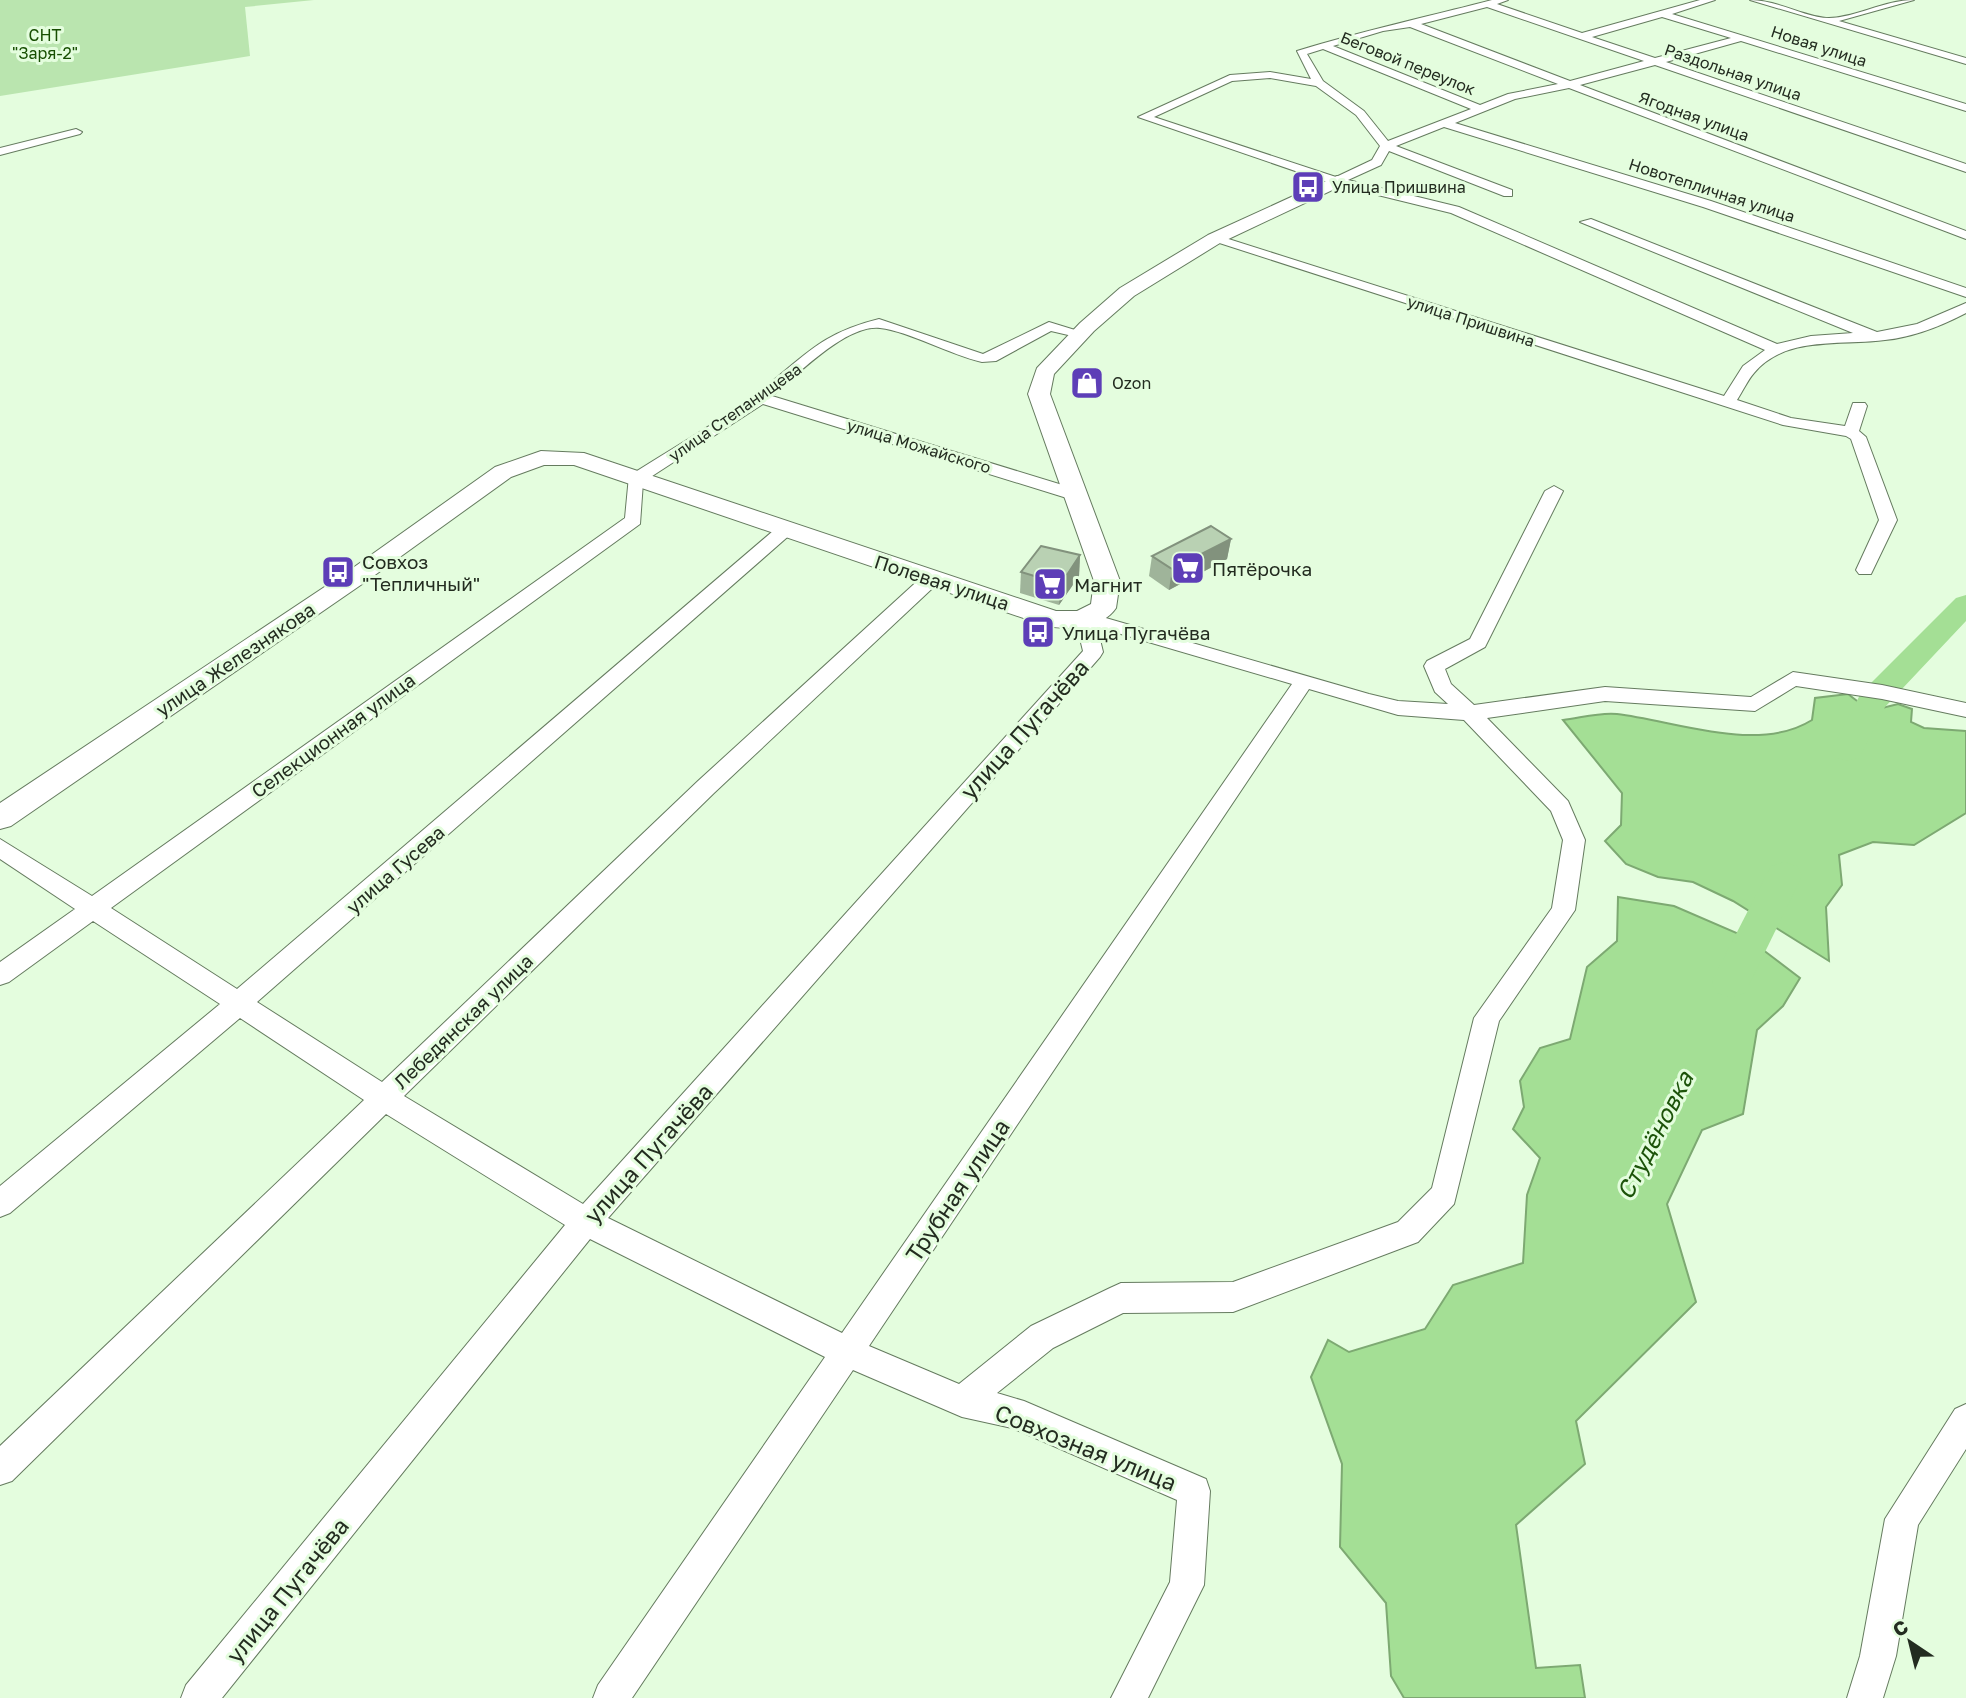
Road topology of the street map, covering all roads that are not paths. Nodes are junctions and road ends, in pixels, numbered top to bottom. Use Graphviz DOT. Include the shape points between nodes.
graph roads {
  1 [pos="1503,0"];
  2 [pos="1710,0"];
  3 [pos="1755,0"];
  4 [pos="1909,0"];
  5 [pos="1490,5"];
  6 [pos="1663,14"];
  7 [pos="1830,21"];
  8 [pos="1410,24"];
  9 [pos="1580,37"];
  10 [pos="1743,38"];
  11 [pos="1326,47"];
  12 [pos="1966,50"];
  13 [pos="1948,54"];
  14 [pos="1966,61"];
  15 [pos="1655,63"];
  16 [pos="1319,83"];
  17 [pos="1567,85"];
  18 [pos="1479,108"];
  19 [pos="1966,108"];
  20 [pos="1447,124"];
  21 [pos="76,132"];
  22 [pos="1386,146"];
  23 [pos="0,152"];
  24 [pos="1966,168"];
  25 [pos="1337,181"];
  26 [pos="1508,193"];
  27 [pos="1586,222"];
  28 [pos="1966,235"];
  29 [pos="1214,239"];
  30 [pos="1966,293"];
  31 [pos="1966,307"];
  32 [pos="1081,334"];
  33 [pos="1875,337"];
  34 [pos="1777,350"];
  35 [pos="761,398"];
  36 [pos="1728,402"];
  37 [pos="1859,406"];
  38 [pos="1851,432"];
  39 [pos="541,458"];
  40 [pos="635,480"];
  41 [pos="1554,491"];
  42 [pos="1076,495"];
  43 [pos="786,529"];
  44 [pos="1866,570"];
  45 [pos="931,579"];
  46 [pos="1085,618"];
  47 [pos="1793,679"];
  48 [pos="1304,682"];
  49 [pos="1966,710"];
  50 [pos="1470,713"];
  51 [pos="0,818"];
  52 [pos="0,848"];
  53 [pos="91,908"];
  54 [pos="0,975"];
  55 [pos="238,1004"];
  56 [pos="384,1098"];
  57 [pos="0,1204"];
  58 [pos="586,1222"];
  59 [pos="847,1352"];
  60 [pos="962,1401"];
  61 [pos="1966,1420"];
  62 [pos="0,1469"];
  63 [pos="199,1698"];
  64 [pos="611,1698"];
  65 [pos="1129,1698"];
  66 [pos="1865,1698"];
  1 -- 5 [label="street"];
  2 -- 6 [label="street"];
  3 -- 7 [label="street"];
  4 -- 7 [label="street"];
  5 -- 8 [label="street"];
  5 -- 9 [label="street, Раздольная улица"];
  6 -- 9 [label="street"];
  6 -- 10 [label="street, Новая улица"];
  7 -- 13 [label="street"];
  8 -- 11 [label="street" via="1382,28"];
  8 -- 17 [label="street, Ягодная улица"];
  9 -- 15 [label="street, Раздольная улица"];
  10 -- 15 [label="street"];
  10 -- 19 [label="street, Новая улица"];
  11 -- 16 [label="street" via="1301,53"];
  11 -- 18 [label="street, Беговой переулок"];
  12 -- 13 [label="street"];
  13 -- 14 [label="street"];
  15 -- 17 [label="street"];
  15 -- 24 [label="street, Раздольная улица"];
  16 -- 22 [label="street" via="1360,113"];
  16 -- 25 [label="street" via="1270,75 1230,78 1144,117"];
  17 -- 18 [label="street"];
  17 -- 28 [label="street, Ягодная улица"];
  18 -- 20 [label="street"];
  20 -- 22 [label="street"];
  20 -- 30 [label="street, Новотепличная улица" via="1546,152"];
  21 -- 23 [label="street"];
  22 -- 25 [label="street" via="1377,162"];
  22 -- 26 [label="street"];
  25 -- 29 [label="street"];
  25 -- 34 [label="street" via="1455,210"];
  27 -- 33 [label="street"];
  29 -- 32 [label="street" via="1127,292"];
  29 -- 36 [label="street, улица Пришвина"];
  31 -- 33 [label="street" via="1925,328"];
  32 -- 35 [label="street, улица Степанищева" via="1049,326 982,358 870,323 824,345"];
  32 -- 42 [label="street" via="1044,372 1039,394"];
  33 -- 34 [label="street" via="1829,336"];
  34 -- 36 [label="street" via="1751,366"];
  35 -- 40 [label="street, улица Степанищева"];
  35 -- 42 [label="street, улица Можайского"];
  36 -- 38 [label="street" via="1788,422"];
  37 -- 38 [label="street"];
  38 -- 44 [label="street" via="1858,437 1888,520"];
  39 -- 40 [label="street, Полевая улица" via="576,458"];
  39 -- 51 [label="street, улица Железнякова" via="503,472"];
  40 -- 43 [label="street, Полевая улица"];
  40 -- 53 [label="street, Селекционная улица" via="634,520"];
  41 -- 50 [label="street, Совхозная улица" via="1478,643 1434,666 1442,687"];
  42 -- 46 [label="street" via="1107,581 1102,608"];
  43 -- 45 [label="street, Полевая улица"];
  43 -- 55 [label="street, улица Гусева"];
  45 -- 46 [label="street, Полевая улица" via="1053,619"];
  45 -- 56 [label="street, Лебедянская улица" via="706,787"];
  46 -- 48 [label="street, Полевая улица"];
  46 -- 58 [label="street, улица Пугачёва" via="1093,652"];
  47 -- 49 [label="street"];
  47 -- 50 [label="street" via="1755,705 1605,694"];
  48 -- 50 [label="street, Полевая улица" via="1398,708"];
  48 -- 59 [label="street, Трубная улица"];
  50 -- 60 [label="street, Совхозная улица" via="1560,807 1574,840 1563,910 1487,1018 1444,1195 1408,1232 1233,1297 1121,1298 1042,1337"];
  52 -- 53 [label="street"];
  53 -- 54 [label="street, Селекционная улица"];
  53 -- 55 [label="street"];
  55 -- 56 [label="street"];
  55 -- 57 [label="street, улица Гусева"];
  56 -- 58 [label="street"];
  56 -- 62 [label="street, Лебедянская улица"];
  58 -- 59 [label="street"];
  58 -- 63 [label="street, улица Пугачёва"];
  59 -- 60 [label="street"];
  59 -- 64 [label="street, Трубная улица"];
  60 -- 65 [label="street, Совхозная улица" via="1013,1412 1194,1491 1187,1585"];
  61 -- 66 [label="street" via="1902,1520 1878,1656"];
}
